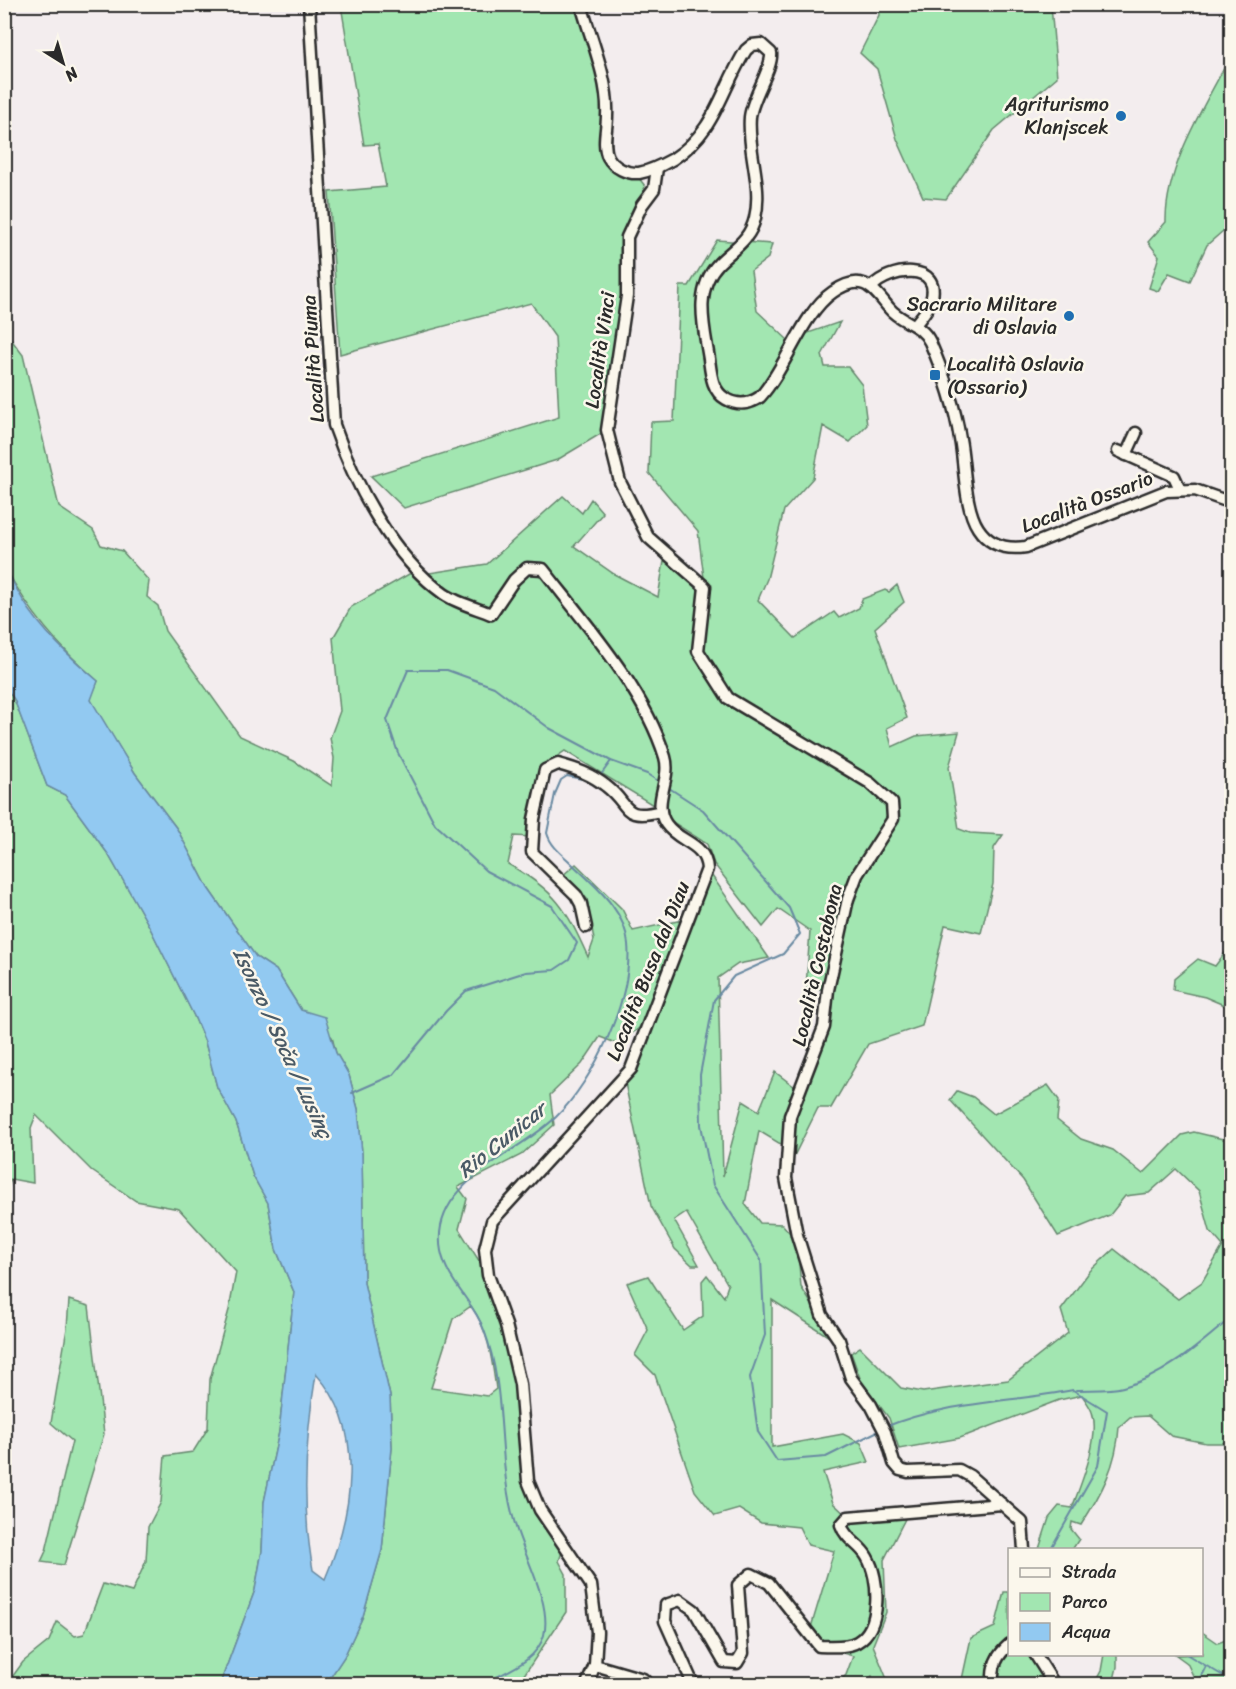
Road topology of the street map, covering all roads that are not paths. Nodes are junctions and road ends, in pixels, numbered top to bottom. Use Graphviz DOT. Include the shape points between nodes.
graph roads {
  1 [pos="309,4"];
  2 [pos="581,4"];
  3 [pos="657,168"];
  4 [pos="872,287"];
  5 [pos="915,325"];
  6 [pos="1136,433"];
  7 [pos="1180,489"];
  8 [pos="1232,503"];
  9 [pos="648,537"];
  10 [pos="661,811"];
  11 [pos="586,927"];
  12 [pos="1002,1504"];
  13 [pos="1024,1548"];
  14 [pos="1008,1646"];
  15 [pos="1036,1656"];
  16 [pos="595,1665"];
  17 [pos="587,1684"];
  18 [pos="648,1684"];
  19 [pos="693,1684"];
  20 [pos="993,1684"];
  21 [pos="1054,1684"];
  1 -- 10 [label="street, Località Piuma" via="334,425 346,460 399,551 444,594 491,614 527,568 543,569 602,644 643,708 665,758 667,779 661,792"];
  2 -- 3 [label="street" via="607,103 608,157 626,171"];
  3 -- 4 [label="street" via="703,133 746,50 756,44 766,47 771,60 754,98 750,120 756,216 745,241 711,274 702,299 716,389 732,402 755,401 771,384 827,297 851,285"];
  3 -- 9 [label="street, Località Vinci" via="654,189 627,237 627,296 607,430 621,483"];
  4 -- 5 [label="street, Località Ossario" via="892,312"];
  4 -- 5 [label="street" via="904,271 924,275 931,286 931,300"];
  5 -- 7 [label="street, Località Ossario" via="930,341 957,424 973,519 996,544 1026,547 1147,497"];
  6 -- 7 [label="street, Località Ossario" via="1122,453 1174,476"];
  7 -- 8 [label="street, Località Ossario"];
  9 -- 12 [label="street, Località Costabona" via="705,587 698,651 728,698 870,783 892,803 893,819 857,875 848,899 824,1027 790,1116 786,1178 816,1300 839,1340 851,1378 882,1425 894,1463 908,1472 959,1470"];
  10 -- 11 [label="street" via="642,816 626,810 609,787 586,772 558,764 545,770 534,819 532,852 576,895"];
  10 -- 16 [label="street, Località Busa dal Diau" via="666,824 700,850 707,869 631,1069 492,1221 485,1249 488,1275 506,1325 520,1384 528,1481 540,1510 591,1586 597,1632"];
  12 -- 13 [label="street" via="1022,1522"];
  12 -- 19 [label="street" via="848,1517 841,1525 844,1536 866,1554 874,1569 876,1588 872,1623 866,1636 854,1644 819,1646 769,1583 751,1575 738,1585 743,1653 737,1663 724,1662 694,1610 680,1600 666,1605 665,1620"];
  14 -- 20 [label="street" via="998,1654 992,1671"];
  15 -- 21 [label="street"];
  16 -- 17 [label="street, Località Busa dal Diau"];
  16 -- 18 [label="street" via="643,1679"];
}
